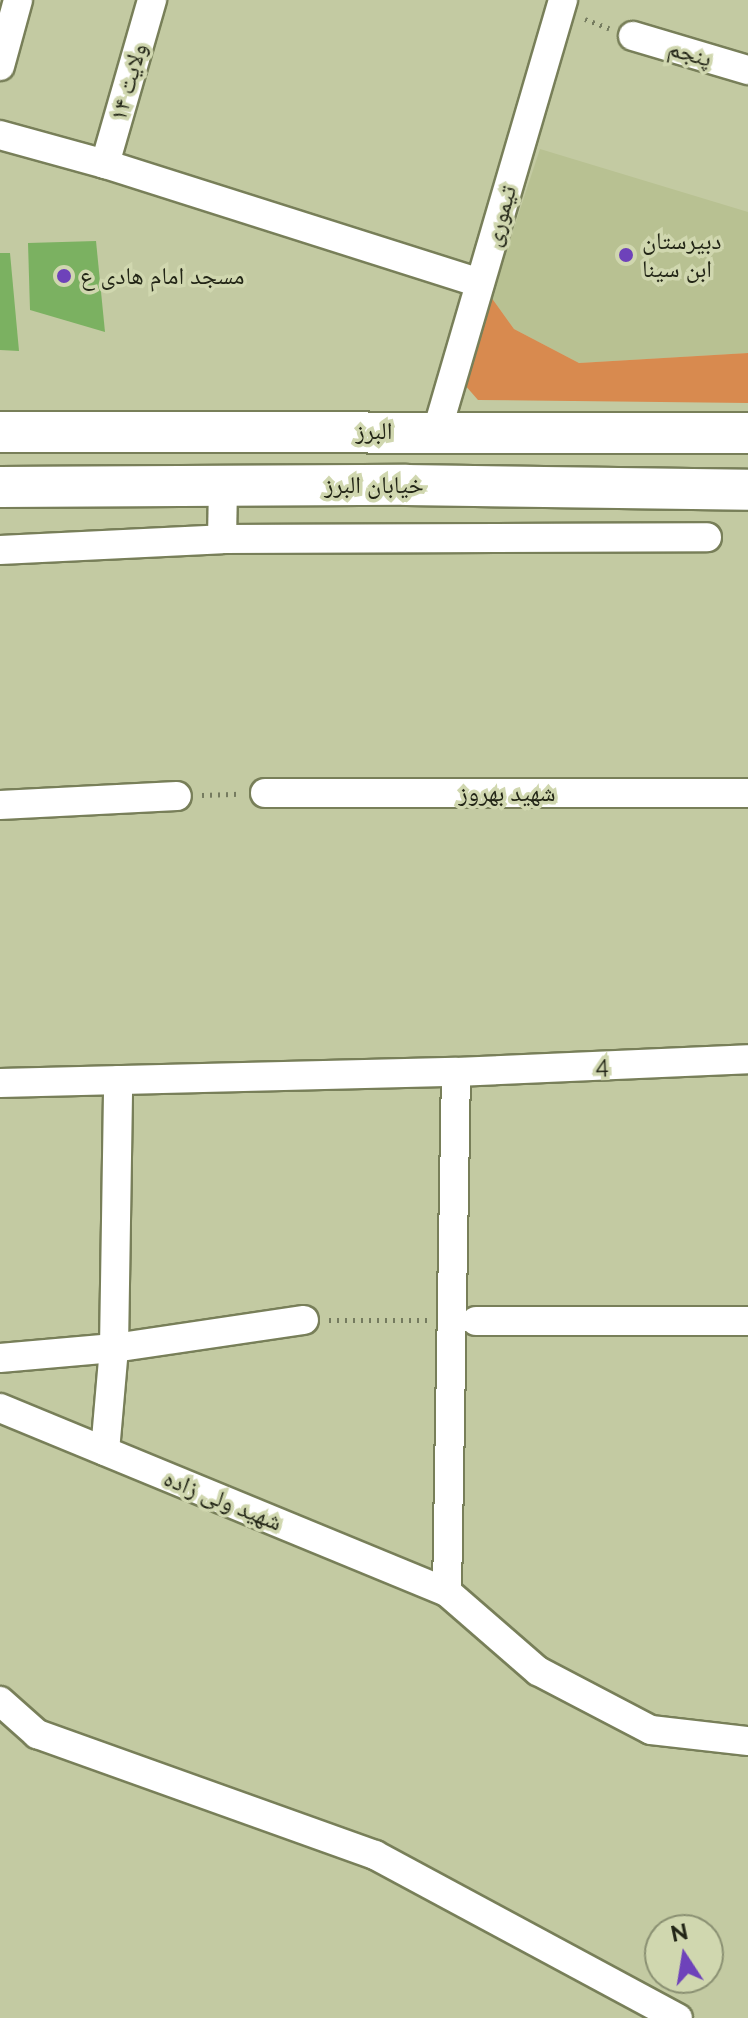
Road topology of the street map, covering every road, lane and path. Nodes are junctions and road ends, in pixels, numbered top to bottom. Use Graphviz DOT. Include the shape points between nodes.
graph roads {
  1 [pos="18,0"];
  2 [pos="152,0"];
  3 [pos="562,5"];
  4 [pos="633,36"];
  5 [pos="0,66"];
  6 [pos="748,70"];
  7 [pos="0,135"];
  8 [pos="105,164"];
  9 [pos="480,283"];
  10 [pos="437,431"];
  11 [pos="0,432"];
  12 [pos="748,433"];
  13 [pos="223,486"];
  14 [pos="0,487"];
  15 [pos="748,490"];
  16 [pos="707,537"];
  17 [pos="222,539"];
  18 [pos="0,550"];
  19 [pos="265,793"];
  20 [pos="748,793"];
  21 [pos="177,796"];
  22 [pos="0,805"];
  23 [pos="748,1059"];
  24 [pos="456,1072"];
  25 [pos="118,1080"];
  26 [pos="0,1083"];
  27 [pos="304,1320"];
  28 [pos="464,1320"];
  29 [pos="748,1321"];
  30 [pos="114,1348"];
  31 [pos="0,1358"];
  32 [pos="0,1408"];
  33 [pos="105,1451"];
  34 [pos="447,1592"];
  35 [pos="0,1701"];
  36 [pos="748,1741"];
  37 [pos="678,2018"];
  1 -- 5 [label="street"];
  2 -- 8 [label="street, ولایت ۱۴"];
  3 -- 4 [label="path"];
  3 -- 9 [label="street, تیموری"];
  4 -- 6 [label="street, پنجم"];
  7 -- 8 [label="street"];
  8 -- 9 [label="street"];
  9 -- 10 [label="street, تیموری"];
  10 -- 11 [label="main road, البرز"];
  10 -- 12 [label="main road, البرز"];
  13 -- 14 [label="main road, خیابان البرز"];
  13 -- 15 [label="main road, خیابان البرز"];
  13 -- 17 [label="street"];
  16 -- 17 [label="street"];
  17 -- 18 [label="street"];
  19 -- 20 [label="street, شهید بهروز"];
  19 -- 21 [label="path"];
  21 -- 22 [label="street"];
  23 -- 24 [label="street, 4"];
  24 -- 25 [label="street, 4"];
  24 -- 28 [label="street"];
  25 -- 26 [label="street, 4"];
  25 -- 30 [label="street"];
  27 -- 28 [label="path"];
  27 -- 30 [label="street"];
  28 -- 29 [label="street"];
  28 -- 34 [label="street"];
  30 -- 31 [label="street"];
  30 -- 33 [label="street"];
  32 -- 33 [label="street, شهید ولی زاده"];
  33 -- 34 [label="street, شهید ولی زاده"];
  34 -- 36 [label="street, شهید ولی زاده" via="538,1671 651,1730"];
  35 -- 37 [label="street" via="37,1734 375,1855"];
}
